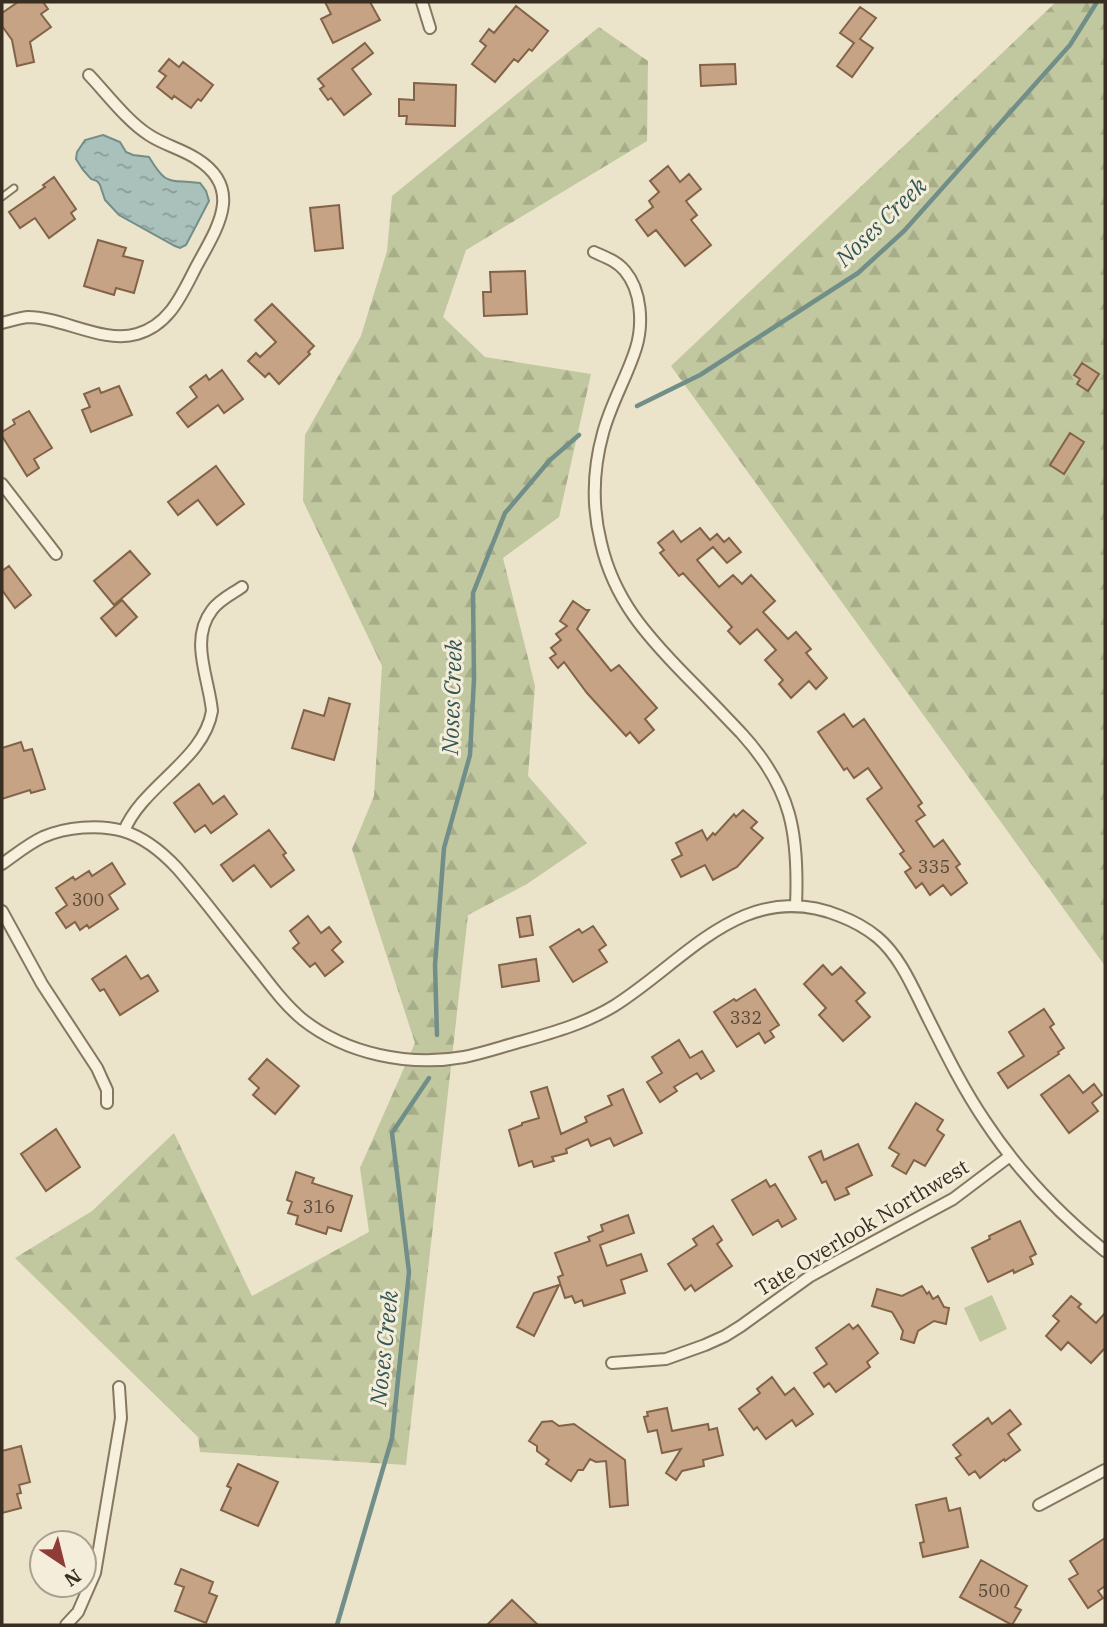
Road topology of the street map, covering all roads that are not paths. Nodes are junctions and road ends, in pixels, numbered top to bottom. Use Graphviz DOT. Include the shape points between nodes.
graph roads {
  1 [pos="422,2"];
  2 [pos="430,28"];
  3 [pos="89,75"];
  4 [pos="14,188"];
  5 [pos="2,197"];
  6 [pos="594,253"];
  7 [pos="2,324"];
  8 [pos="2,484"];
  9 [pos="56,554"];
  10 [pos="242,587"];
  11 [pos="124,831"];
  12 [pos="2,864"];
  13 [pos="796,906"];
  14 [pos="2,911"];
  15 [pos="107,1102"];
  16 [pos="1010,1156"];
  17 [pos="1105,1251"];
  18 [pos="612,1363"];
  19 [pos="119,1387"];
  20 [pos="1105,1470"];
  21 [pos="1039,1505"];
  22 [pos="66,1625"];
  1 -- 2 [label="street"];
  3 -- 7 [label="street" via="144,132 195,158 215,174 224,201 219,223 176,304 158,325 122,336 28,317"];
  4 -- 5 [label="lane"];
  6 -- 13 [label="street" via="626,271 640,321 636,348 603,430 597,464 595,508 604,555 621,597 645,633 748,741 772,774 793,831"];
  8 -- 9 [label="street"];
  10 -- 11 [label="street" via="212,610 203,626 201,657 212,711 206,731 147,797"];
  11 -- 12 [label="street" via="63,831 34,842"];
  11 -- 13 [label="street" via="170,860 301,1018 349,1046 404,1059 462,1058 573,1026 616,1004 735,920 764,908"];
  13 -- 16 [label="street" via="843,917 885,945 909,980 968,1094"];
  14 -- 15 [label="street" via="41,984 97,1068"];
  16 -- 17 [label="street" via="1046,1198"];
  16 -- 18 [label="street, Tate Overlook Northwest" via="953,1199 824,1269 725,1336 666,1359"];
  19 -- 22 [label="street" via="121,1418 95,1573 78,1612"];
  20 -- 21 [label="street"];
}
